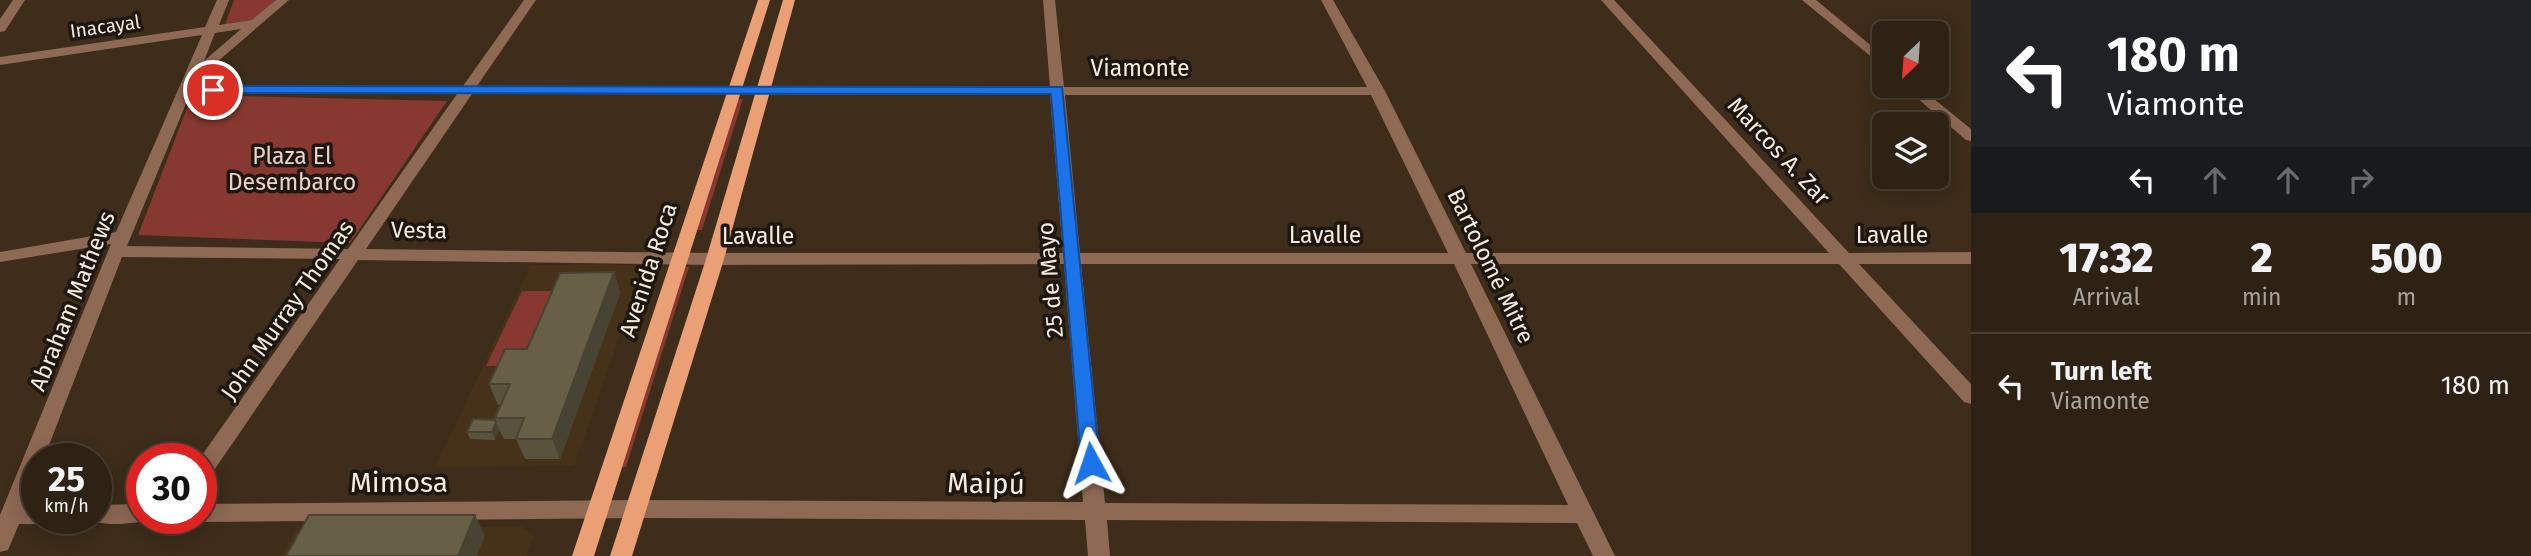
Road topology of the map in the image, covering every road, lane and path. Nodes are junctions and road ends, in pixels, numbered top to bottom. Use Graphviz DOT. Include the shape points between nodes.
graph roads {
  1 [pos="19,0"];
  2 [pos="223,0"];
  3 [pos="283,0"];
  4 [pos="530,0"];
  5 [pos="764,0"];
  6 [pos="789,0"];
  7 [pos="1049,0"];
  8 [pos="1327,0"];
  9 [pos="1607,0"];
  10 [pos="1808,0"];
  11 [pos="256,23"];
  12 [pos="0,28"];
  13 [pos="211,30"];
  14 [pos="1872,53"];
  15 [pos="0,61"];
  16 [pos="189,84"];
  17 [pos="1057,90"];
  18 [pos="734,91"];
  19 [pos="761,91"];
  20 [pos="467,92"];
  21 [pos="1378,92"];
  22 [pos="1924,98"];
  23 [pos="1971,137"];
  24 [pos="120,244"];
  25 [pos="356,252"];
  26 [pos="0,257"];
  27 [pos="1461,257"];
  28 [pos="680,258"];
  29 [pos="1072,258"];
  30 [pos="1844,258"];
  31 [pos="1971,258"];
  32 [pos="715,259"];
  33 [pos="1971,397"];
  34 [pos="217,451"];
  35 [pos="635,509"];
  36 [pos="598,510"];
  37 [pos="217,513"];
  38 [pos="1096,513"];
  39 [pos="1583,514"];
  40 [pos="13,515"];
  41 [pos="21,515"];
  42 [pos="0,543"];
  43 [pos="583,556"];
  44 [pos="621,556"];
  45 [pos="1099,556"];
  46 [pos="1604,556"];
  1 -- 12 [label="street"];
  2 -- 13 [label="street, Abraham Mathews"];
  3 -- 11 [label="street, Abraham Mathews"];
  4 -- 20 [label="street, John Murray Thomas"];
  5 -- 18 [label="main road, Avenida Roca"];
  6 -- 19 [label="main road"];
  7 -- 17 [label="street, 25 de Mayo"];
  8 -- 21 [label="street, Bartolomé Mitre"];
  9 -- 30 [label="street, Marcos A. Zar"];
  10 -- 14 [label="street"];
  11 -- 13 [label="street, Inacayal"];
  11 -- 16 [label="street, Abraham Mathews"];
  13 -- 15 [label="street, Inacayal"];
  13 -- 16 [label="street, Abraham Mathews"];
  16 -- 20 [label="street, Viamonte"];
  16 -- 24 [label="street, Abraham Mathews"];
  17 -- 19 [label="street, Viamonte"];
  17 -- 21 [label="street, Viamonte"];
  17 -- 29 [label="street, 25 de Mayo"];
  18 -- 19 [label="street, Viamonte"];
  18 -- 20 [label="street, Viamonte"];
  18 -- 28 [label="main road, Avenida Roca"];
  19 -- 32 [label="main road"];
  20 -- 25 [label="street, John Murray Thomas"];
  21 -- 27 [label="street, Bartolomé Mitre"];
  22 -- 23 [label="street"];
  24 -- 25 [label="street, Vesta"];
  24 -- 26 [label="street, Vesta"];
  24 -- 40 [label="street, Abraham Mathews"];
  25 -- 28 [label="street, Vesta"];
  25 -- 34 [label="street, John Murray Thomas"];
  27 -- 29 [label="street, Lavalle"];
  27 -- 30 [label="street, Lavalle"];
  27 -- 39 [label="street, Bartolomé Mitre"];
  28 -- 32 [label="street, Lavalle"];
  28 -- 36 [label="main road, Avenida Roca"];
  29 -- 32 [label="street, Lavalle"];
  29 -- 38 [label="street, 25 de Mayo"];
  30 -- 31 [label="street, Lavalle"];
  30 -- 33 [label="street, Marcos A. Zar"];
  32 -- 35 [label="main road"];
  35 -- 36 [label="street, Maipú"];
  35 -- 38 [label="street, Maipú"];
  35 -- 44 [label="main road"];
  36 -- 37 [label="street, Mimosa"];
  36 -- 43 [label="main road, Avenida Roca"];
  38 -- 39 [label="street, Maipú"];
  38 -- 45 [label="street, 25 de Mayo"];
  39 -- 46 [label="street, Bartolomé Mitre"];
  40 -- 41 [label="street"];
  40 -- 42 [label="street, Abraham Mathews"];
}
